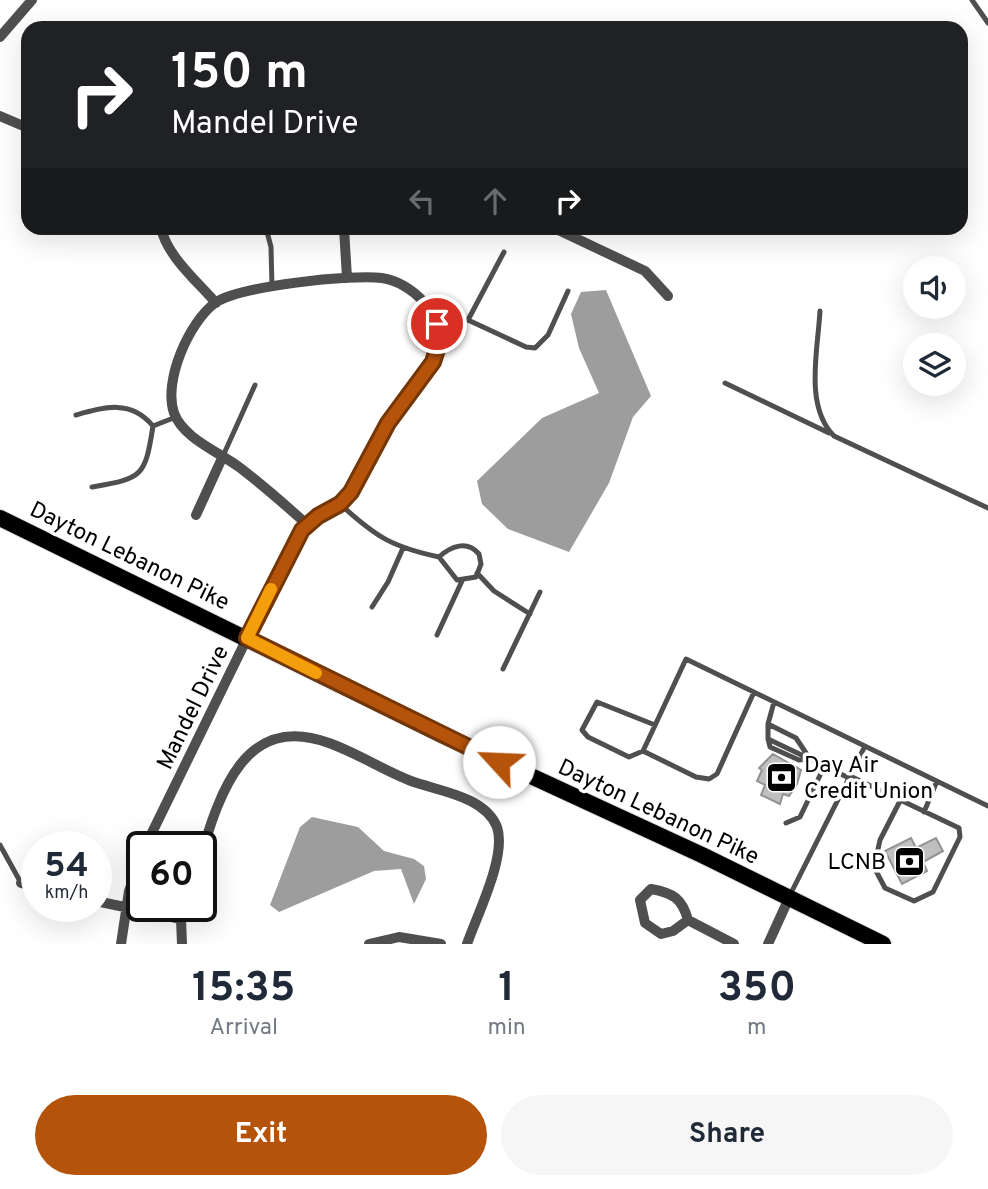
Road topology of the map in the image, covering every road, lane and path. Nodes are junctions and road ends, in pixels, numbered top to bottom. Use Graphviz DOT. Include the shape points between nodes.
graph roads {
  1 [pos="33,0"];
  2 [pos="972,0"];
  3 [pos="988,23"];
  4 [pos="0,37"];
  5 [pos="0,116"];
  6 [pos="21,125"];
  7 [pos="162,235"];
  8 [pos="268,235"];
  9 [pos="344,235"];
  10 [pos="569,235"];
  11 [pos="505,252"];
  12 [pos="347,278"];
  13 [pos="272,287"];
  14 [pos="568,291"];
  15 [pos="668,296"];
  16 [pos="216,303"];
  17 [pos="820,311"];
  18 [pos="468,320"];
  19 [pos="437,324"];
  20 [pos="725,383"];
  21 [pos="255,385"];
  22 [pos="76,415"];
  23 [pos="176,417"];
  24 [pos="153,426"];
  25 [pos="832,435"];
  26 [pos="223,457"];
  27 [pos="92,487"];
  28 [pos="340,504"];
  29 [pos="988,508"];
  30 [pos="196,515"];
  31 [pos="0,518"];
  32 [pos="308,525"];
  33 [pos="403,548"];
  34 [pos="439,557"];
  35 [pos="477,573"];
  36 [pos="462,581"];
  37 [pos="540,592"];
  38 [pos="372,607"];
  39 [pos="530,614"];
  40 [pos="437,635"];
  41 [pos="247,638"];
  42 [pos="503,669"];
  43 [pos="754,692"];
  44 [pos="774,702"];
  45 [pos="768,724"];
  46 [pos="655,725"];
  47 [pos="864,746"];
  48 [pos="643,751"];
  49 [pos="810,758"];
  50 [pos="824,767"];
  51 [pos="849,777"];
  52 [pos="937,781"];
  53 [pos="900,801"];
  54 [pos="988,806"];
  55 [pos="924,812"];
  56 [pos="786,823"];
  57 [pos="153,831"];
  58 [pos="210,831"];
  59 [pos="0,845"];
  60 [pos="21,883"];
  61 [pos="789,898"];
  62 [pos="112,904"];
  63 [pos="126,904"];
  64 [pos="125,907"];
  65 [pos="688,920"];
  66 [pos="181,922"];
  67 [pos="121,944"];
  68 [pos="182,944"];
  69 [pos="369,944"];
  70 [pos="441,944"];
  71 [pos="467,944"];
  72 [pos="734,944"];
  73 [pos="768,944"];
  74 [pos="883,944"];
  1 -- 4 [label="street"];
  2 -- 3 [label="lane"];
  5 -- 6 [label="street"];
  7 -- 16 [label="street"];
  8 -- 13 [label="lane"];
  9 -- 12 [label="street"];
  10 -- 15 [label="street" via="645,271"];
  11 -- 18 [label="lane"];
  12 -- 13 [label="street"];
  12 -- 19 [label="street" via="383,278 407,287 431,311"];
  13 -- 16 [label="street"];
  14 -- 18 [label="lane" via="548,335 535,348"];
  16 -- 23 [label="street" via="197,323 175,368 171,391"];
  17 -- 25 [label="lane" via="818,405"];
  18 -- 19 [label="lane"];
  19 -- 28 [label="street, Mandel Drive" via="439,343 433,362 388,423"];
  20 -- 25 [label="lane"];
  21 -- 26 [label="lane"];
  22 -- 24 [label="lane" via="109,405 136,413"];
  23 -- 24 [label="lane"];
  23 -- 26 [label="street" via="197,440"];
  24 -- 27 [label="lane" via="149,451 132,480"];
  25 -- 29 [label="lane"];
  26 -- 30 [label="street"];
  26 -- 32 [label="street"];
  28 -- 32 [label="street, Mandel Drive"];
  28 -- 33 [label="lane" via="373,535"];
  31 -- 41 [label="main road, Dayton Lebanon Pike"];
  32 -- 41 [label="street, Mandel Drive" via="294,542"];
  33 -- 34 [label="lane"];
  33 -- 38 [label="lane"];
  34 -- 35 [label="lane" via="457,546 469,546 482,559"];
  34 -- 36 [label="lane"];
  35 -- 36 [label="lane"];
  35 -- 39 [label="lane" via="494,591"];
  36 -- 40 [label="lane"];
  37 -- 39 [label="lane"];
  39 -- 42 [label="lane"];
  41 -- 57 [label="street, Mandel Drive"];
  41 -- 61 [label="main road, Dayton Lebanon Pike"];
  43 -- 44 [label="lane"];
  43 -- 46 [label="lane" via="686,659"];
  43 -- 48 [label="lane" via="717,774 709,779"];
  44 -- 45 [label="lane"];
  44 -- 47 [label="lane"];
  45 -- 49 [label="lane" via="796,738"];
  45 -- 49 [label="lane" via="768,738"];
  46 -- 48 [label="lane"];
  46 -- 48 [label="lane" via="597,702 582,730 629,757"];
  47 -- 51 [label="lane"];
  47 -- 52 [label="lane"];
  49 -- 50 [label="lane"];
  50 -- 51 [label="lane"];
  50 -- 56 [label="lane" via="800,817"];
  51 -- 53 [label="lane"];
  51 -- 61 [label="lane"];
  52 -- 54 [label="lane"];
  52 -- 55 [label="lane"];
  53 -- 55 [label="lane"];
  53 -- 55 [label="lane" via="880,840 874,867 885,888 914,901 933,892 960,837 959,828"];
  58 -- 71 [label="street" via="226,786 244,757 267,743 300,737 328,743 470,801 491,816 500,847"];
  59 -- 60 [label="lane"];
  61 -- 73 [label="street"];
  61 -- 74 [label="main road, Dayton Lebanon Pike"];
  62 -- 64 [label="street"];
  63 -- 64 [label="street"];
  64 -- 67 [label="street"];
  65 -- 65 [label="street" via="684,905 671,892 651,889 640,900 645,923 661,934"];
  65 -- 72 [label="street"];
  66 -- 68 [label="street"];
  69 -- 70 [label="street" via="399,937"];
}
